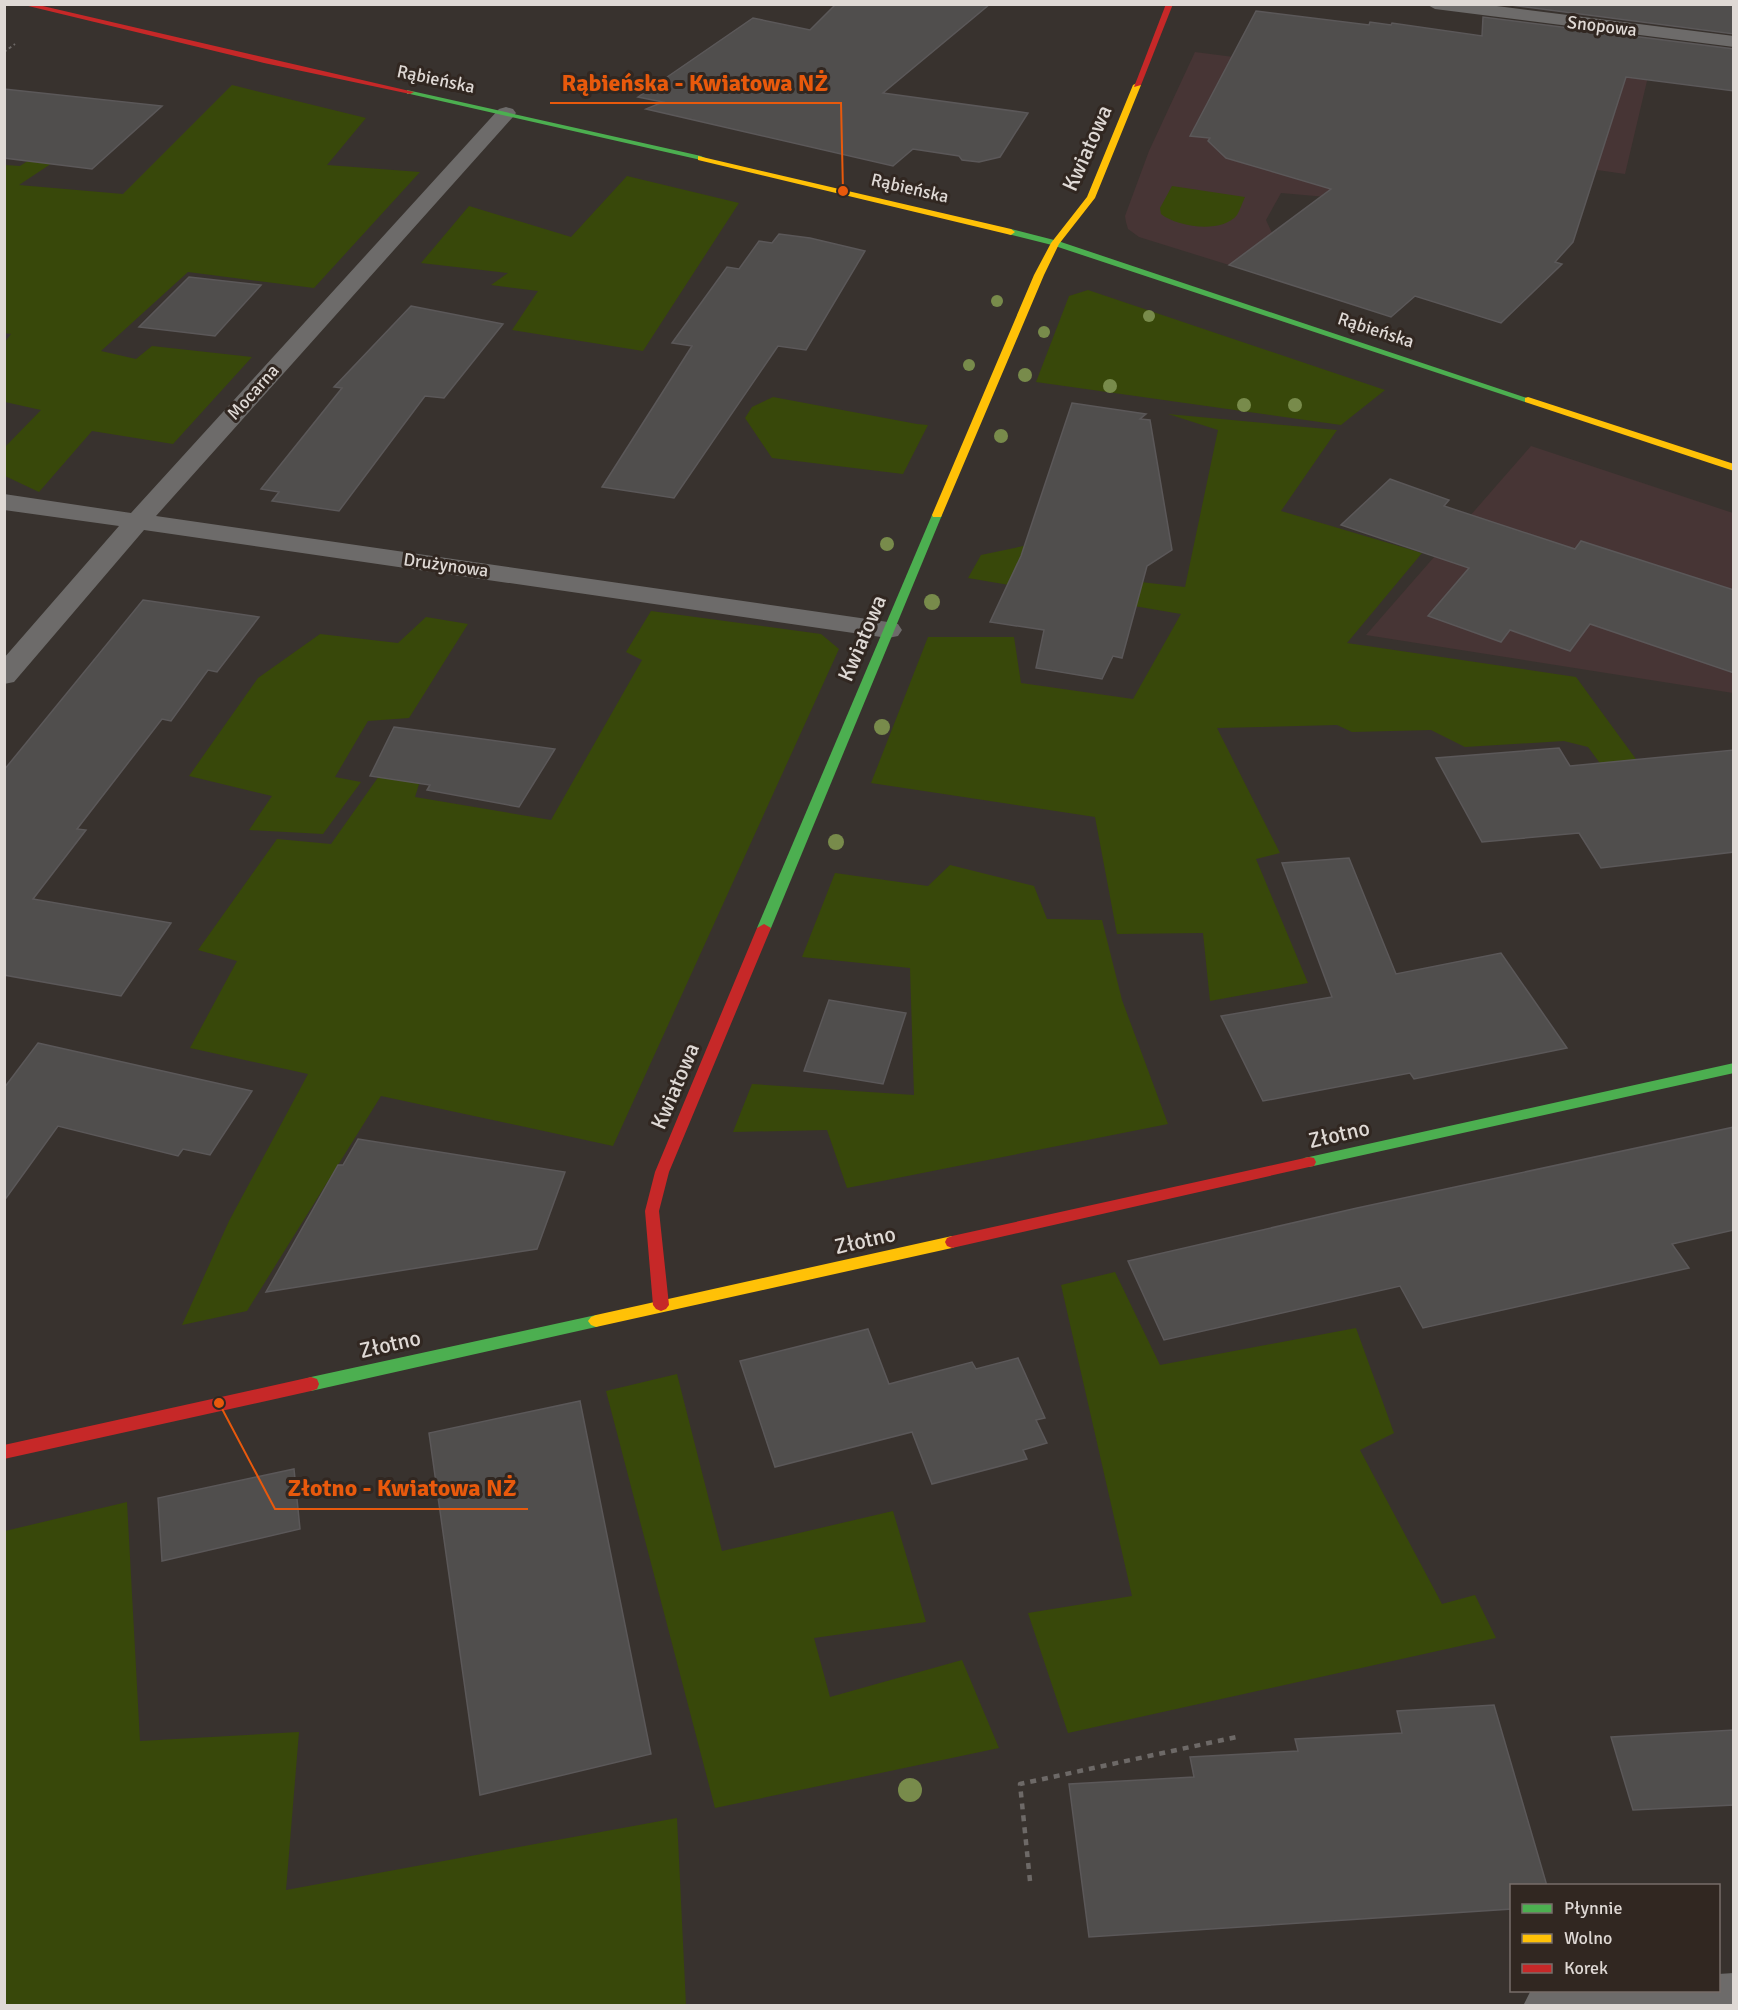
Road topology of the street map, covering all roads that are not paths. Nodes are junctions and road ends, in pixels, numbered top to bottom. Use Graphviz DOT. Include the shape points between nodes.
graph roads {
  1 [pos="23,4"];
  2 [pos="1170,4"];
  3 [pos="1435,4"];
  4 [pos="1734,42"];
  5 [pos="506,113"];
  6 [pos="1055,243"];
  7 [pos="1734,468"];
  8 [pos="4,502"];
  9 [pos="138,521"];
  10 [pos="888,630"];
  11 [pos="4,676"];
  12 [pos="1734,1068"];
  13 [pos="661,1305"];
  14 [pos="4,1452"];
  15 [pos="1734,1995"];
  16 [pos="1544,2006"];
  1 -- 5 [label="street, Rąbieńska"];
  2 -- 6 [label="street, Kwiatowa" via="1091,198"];
  3 -- 4 [label="street, Snopowa"];
  5 -- 6 [label="street, Rąbieńska"];
  5 -- 9 [label="street, Mocarna"];
  6 -- 7 [label="street, Rąbieńska"];
  6 -- 10 [label="street, Kwiatowa"];
  8 -- 9 [label="street, Drużynowa"];
  9 -- 10 [label="street, Drużynowa"];
  9 -- 11 [label="street, Mocarna"];
  10 -- 13 [label="street, Kwiatowa" via="662,1172 652,1211"];
  12 -- 13 [label="street, Złotno"];
  13 -- 14 [label="street, Złotno"];
  15 -- 16 [label="lane"];
}
